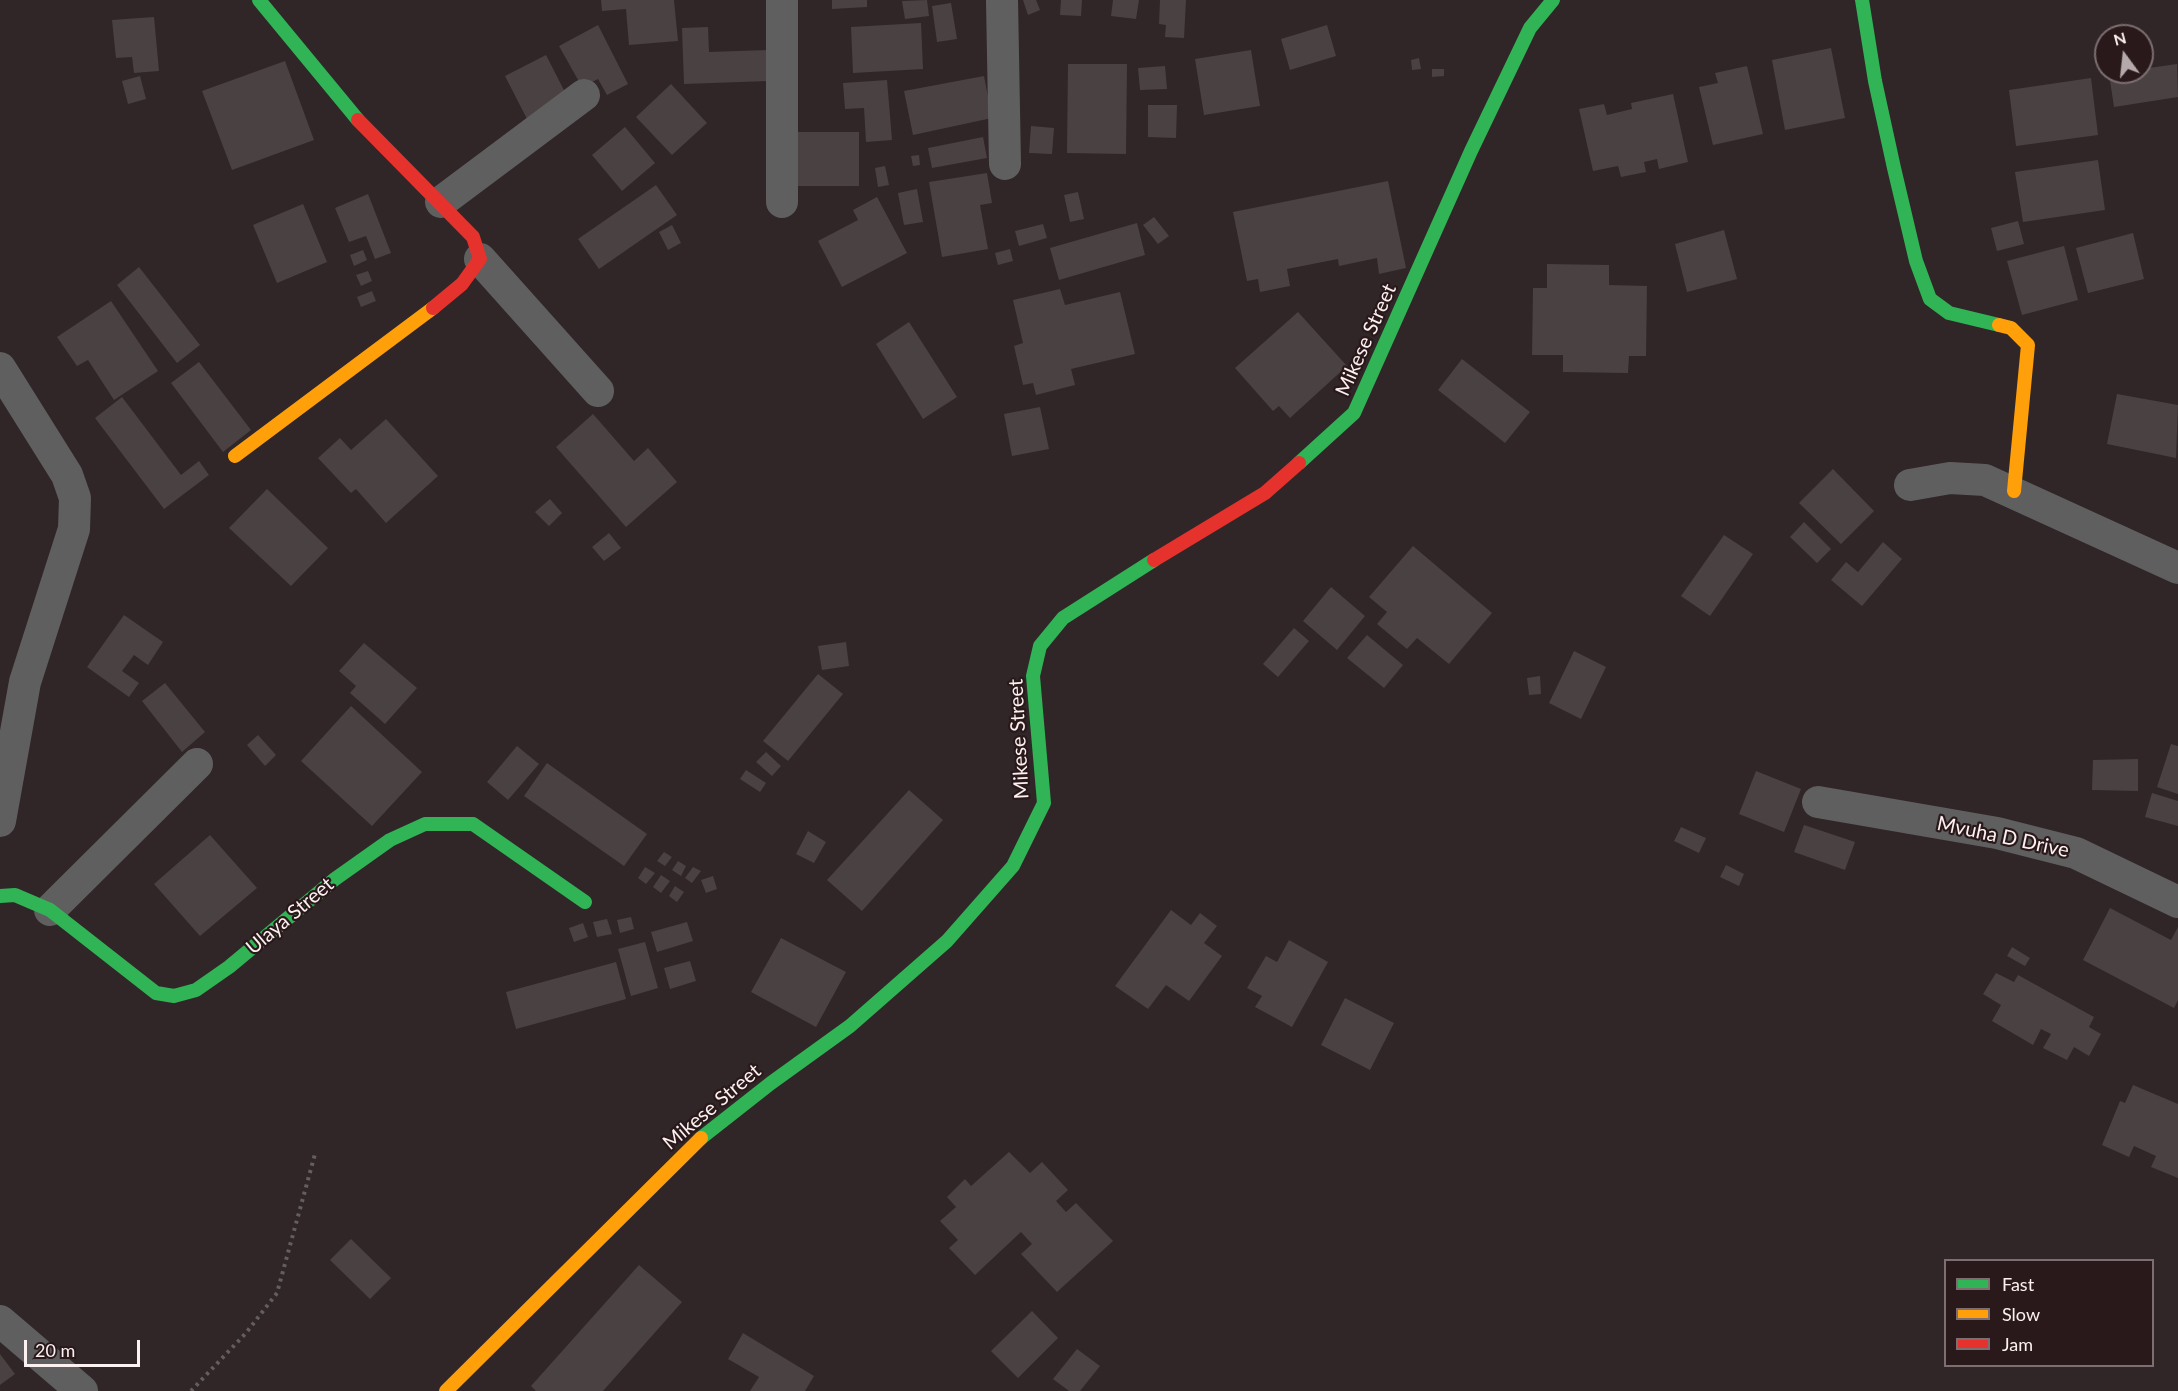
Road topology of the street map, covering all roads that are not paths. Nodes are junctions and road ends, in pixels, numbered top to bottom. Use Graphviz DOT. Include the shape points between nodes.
graph roads {
  1 [pos="259,0"];
  2 [pos="782,0"];
  3 [pos="1002,0"];
  4 [pos="1553,0"];
  5 [pos="1862,0"];
  6 [pos="584,95"];
  7 [pos="1005,164"];
  8 [pos="441,202"];
  9 [pos="782,202"];
  10 [pos="480,259"];
  11 [pos="0,368"];
  12 [pos="598,391"];
  13 [pos="235,456"];
  14 [pos="1910,485"];
  15 [pos="2014,491"];
  16 [pos="2178,568"];
  17 [pos="197,764"];
  18 [pos="1818,802"];
  19 [pos="0,821"];
  20 [pos="0,896"];
  21 [pos="585,902"];
  22 [pos="2178,902"];
  23 [pos="50,910"];
  24 [pos="0,1321"];
  25 [pos="82,1391"];
  26 [pos="446,1391"];
  1 -- 8 [label="street" via="342,104"];
  2 -- 9 [label="street"];
  3 -- 7 [label="street"];
  4 -- 26 [label="street, Mikese Street" via="1525,39 1354,412 1265,493 1108,586 1064,618 1041,646 1033,676 1044,803 1013,866 947,941 850,1026 689,1148"];
  5 -- 15 [label="street" via="1894,168 1916,261 1930,299 1949,313 2011,328 2028,345"];
  6 -- 8 [label="street"];
  8 -- 10 [label="street" via="473,237"];
  10 -- 12 [label="street"];
  10 -- 13 [label="street" via="462,284 405,330"];
  11 -- 19 [label="street" via="67,475 75,498 74,529 25,682"];
  14 -- 15 [label="street" via="1950,478 1985,480"];
  15 -- 16 [label="street"];
  17 -- 23 [label="street"];
  18 -- 22 [label="street, Mvuha D Drive" via="1997,833 2076,853"];
  20 -- 23 [label="street, Ulaya Street" via="15,895"];
  21 -- 23 [label="street, Ulaya Street" via="473,824 425,824 390,840 335,879 196,990 174,996 156,993"];
  24 -- 25 [label="street"];
}
